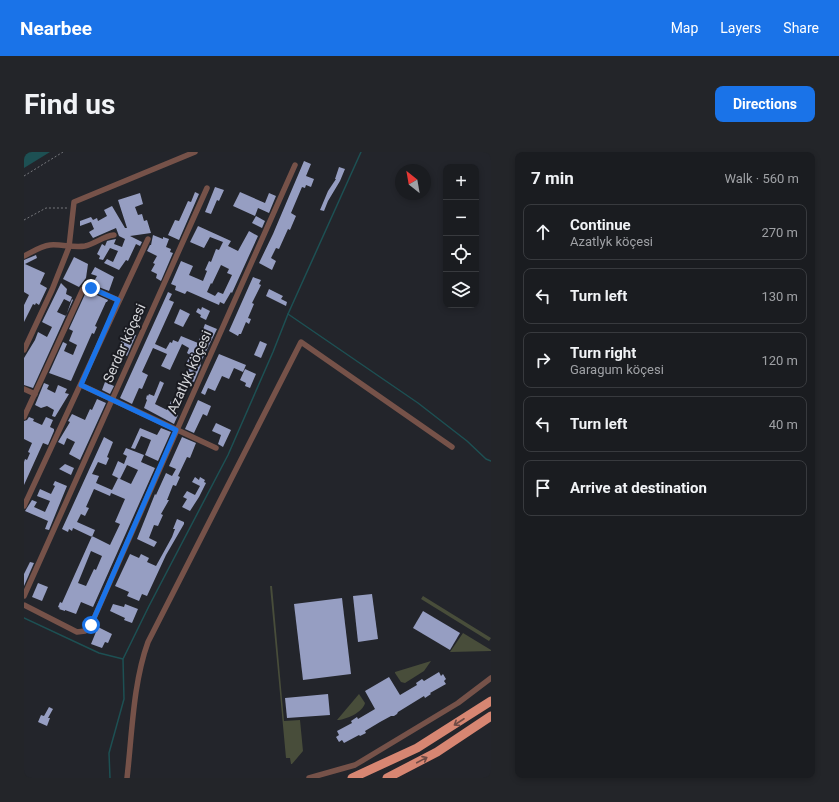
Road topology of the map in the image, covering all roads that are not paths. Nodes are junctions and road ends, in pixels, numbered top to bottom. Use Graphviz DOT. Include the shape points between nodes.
graph roads {
  1 [pos="195,152"];
  2 [pos="295,165"];
  3 [pos="207,188"];
  4 [pos="114,235"];
  5 [pos="148,239"];
  6 [pos="69,247"];
  7 [pos="24,256"];
  8 [pos="118,300"];
  9 [pos="24,350"];
  10 [pos="81,385"];
  11 [pos="24,389"];
  12 [pos="35,394"];
  13 [pos="112,400"];
  14 [pos="24,417"];
  15 [pos="176,430"];
  16 [pos="452,447"];
  17 [pos="216,448"];
  18 [pos="24,506"];
  19 [pos="24,596"];
  20 [pos="24,605"];
  21 [pos="491,678"];
  22 [pos="491,701"];
  23 [pos="491,716"];
  24 [pos="127,778"];
  25 [pos="309,778"];
  26 [pos="352,778"];
  27 [pos="387,778"];
  1 -- 6 [label="street" via="74,205"];
  2 -- 15 [label="street, Azatlyk köçesi"];
  3 -- 13 [label="street, Serdar köçesi"];
  4 -- 6 [label="street" via="90,245"];
  5 -- 8 [label="street"];
  6 -- 7 [label="street" via="50,245"];
  6 -- 9 [label="street"];
  8 -- 10 [label="street"];
  8 -- 12 [label="street" via="91,288 83,289"];
  10 -- 13 [label="street"];
  10 -- 18 [label="street"];
  11 -- 12 [label="street"];
  12 -- 14 [label="street"];
  13 -- 15 [label="street"];
  13 -- 19 [label="street, Serdar köçesi"];
  15 -- 17 [label="street"];
  15 -- 20 [label="street, Azatlyk köçesi" via="91,625 85,631 77,632"];
  16 -- 24 [label="street" via="301,342 148,642 138,680"];
  21 -- 25 [label="street" via="458,703 355,765"];
  22 -- 26 [label="highway, one-way" via="417,748"];
  27 -- 23 [label="highway, one-way" via="437,752"];
}
